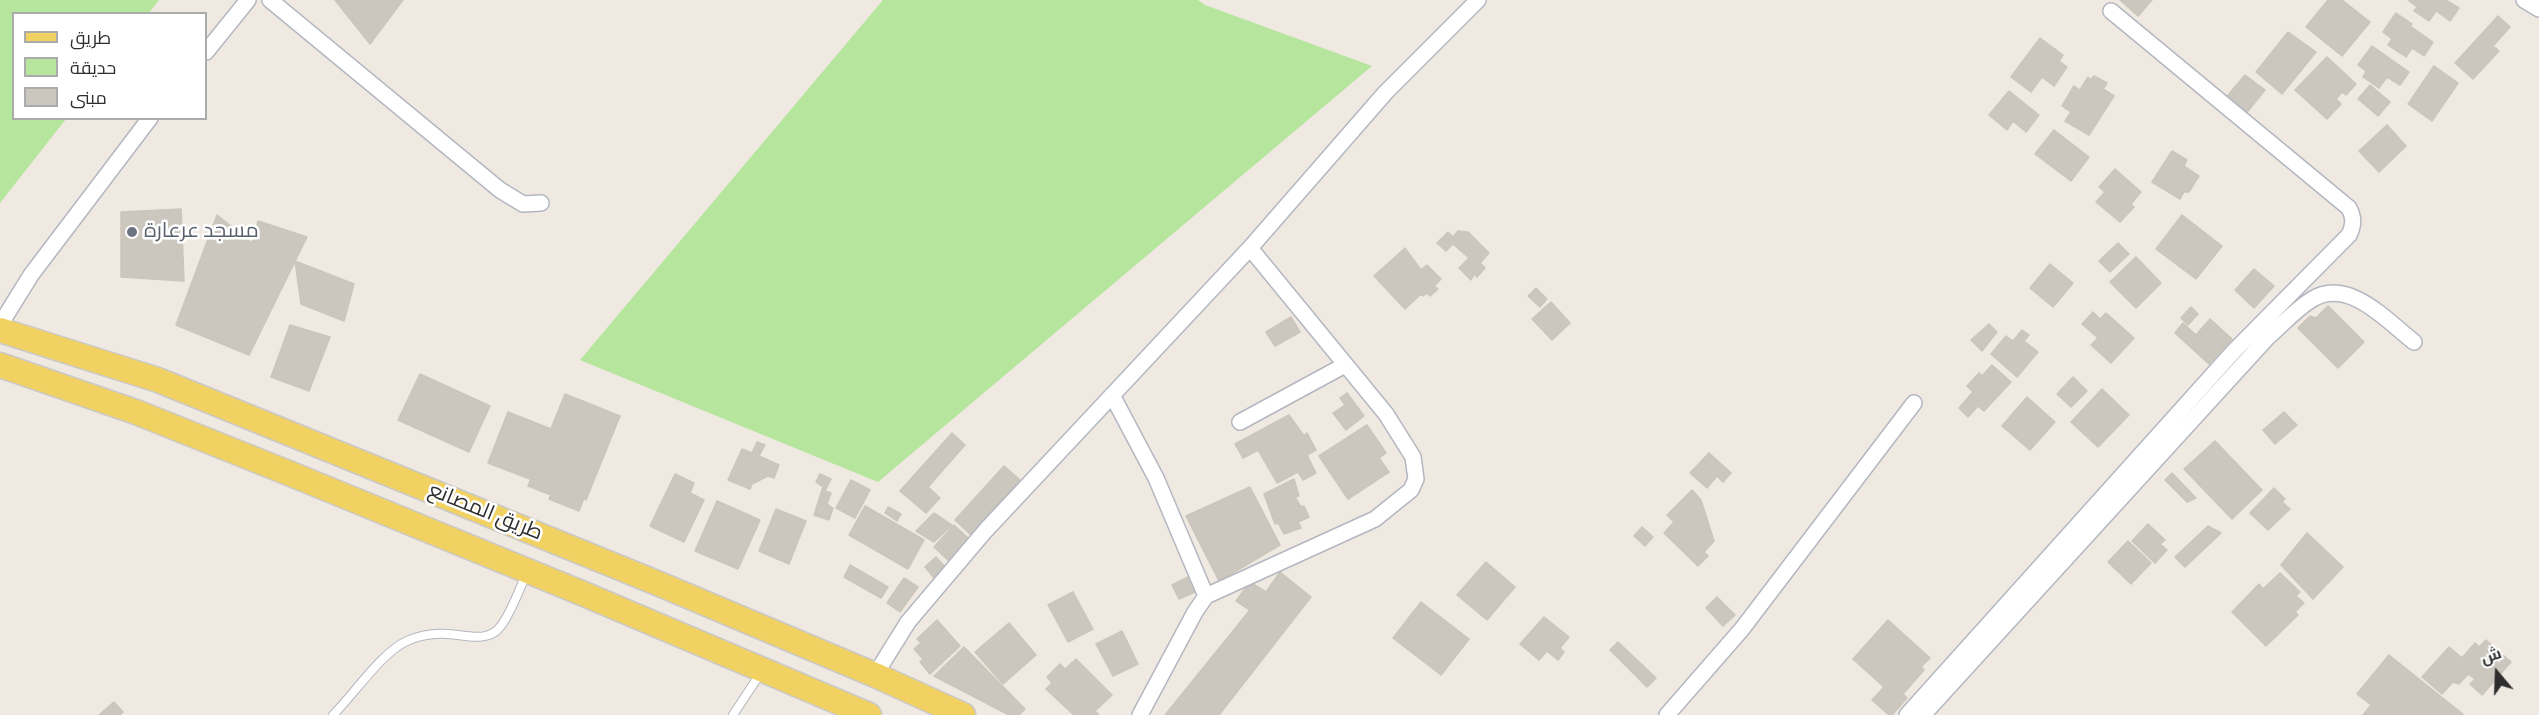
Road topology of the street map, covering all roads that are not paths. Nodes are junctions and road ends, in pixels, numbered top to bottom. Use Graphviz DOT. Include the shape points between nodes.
graph roads {
  1 [pos="248,0"];
  2 [pos="270,0"];
  3 [pos="1478,0"];
  4 [pos="2524,0"];
  5 [pos="2539,9"];
  6 [pos="2111,10"];
  7 [pos="207,51"];
  8 [pos="148,120"];
  9 [pos="541,203"];
  10 [pos="1250,248"];
  11 [pos="0,328"];
  12 [pos="2414,342"];
  13 [pos="0,365"];
  14 [pos="1345,365"];
  15 [pos="1112,395"];
  16 [pos="1914,403"];
  17 [pos="1240,422"];
  18 [pos="308,441"];
  19 [pos="291,474"];
  20 [pos="528,572"];
  21 [pos="1206,596"];
  22 [pos="764,669"];
  23 [pos="875,675"];
  24 [pos="336,714"];
  25 [pos="734,715"];
  26 [pos="869,715"];
  27 [pos="963,715"];
  28 [pos="1140,715"];
  29 [pos="1667,715"];
  30 [pos="1907,715"];
  31 [pos="1923,715"];
  1 -- 7 [label="street"];
  2 -- 9 [label="street" via="506,194 523,204"];
  3 -- 10 [label="street" via="1386,92"];
  4 -- 5 [label="street"];
  6 -- 30 [label="street" via="2349,208 2354,224 2349,235 2234,351"];
  8 -- 11 [label="street" via="31,275"];
  10 -- 14 [label="street"];
  10 -- 15 [label="street"];
  11 -- 18 [label="main road, طريق المصانع" via="158,380"];
  12 -- 31 [label="street" via="2364,302 2348,295 2330,293 2311,299 2268,337"];
  13 -- 19 [label="main road, طريق المصانع" via="136,412"];
  14 -- 17 [label="street"];
  14 -- 21 [label="street" via="1386,414 1413,457 1416,479 1411,490 1360,528"];
  15 -- 21 [label="street" via="1156,478"];
  15 -- 23 [label="street" via="931,594"];
  16 -- 29 [label="street" via="1742,629"];
  18 -- 19 [label="main road"];
  18 -- 23 [label="main road, طريق المصانع"];
  19 -- 20 [label="main road, طريق المصانع"];
  20 -- 22 [label="main road, طريق المصانع"];
  20 -- 24 [label="lane" via="500,628 471,638 448,634 407,641 390,652"];
  21 -- 28 [label="street"];
  22 -- 25 [label="lane"];
  22 -- 26 [label="main road, طريق المصانع"];
  23 -- 27 [label="main road, طريق المصانع"];
}
